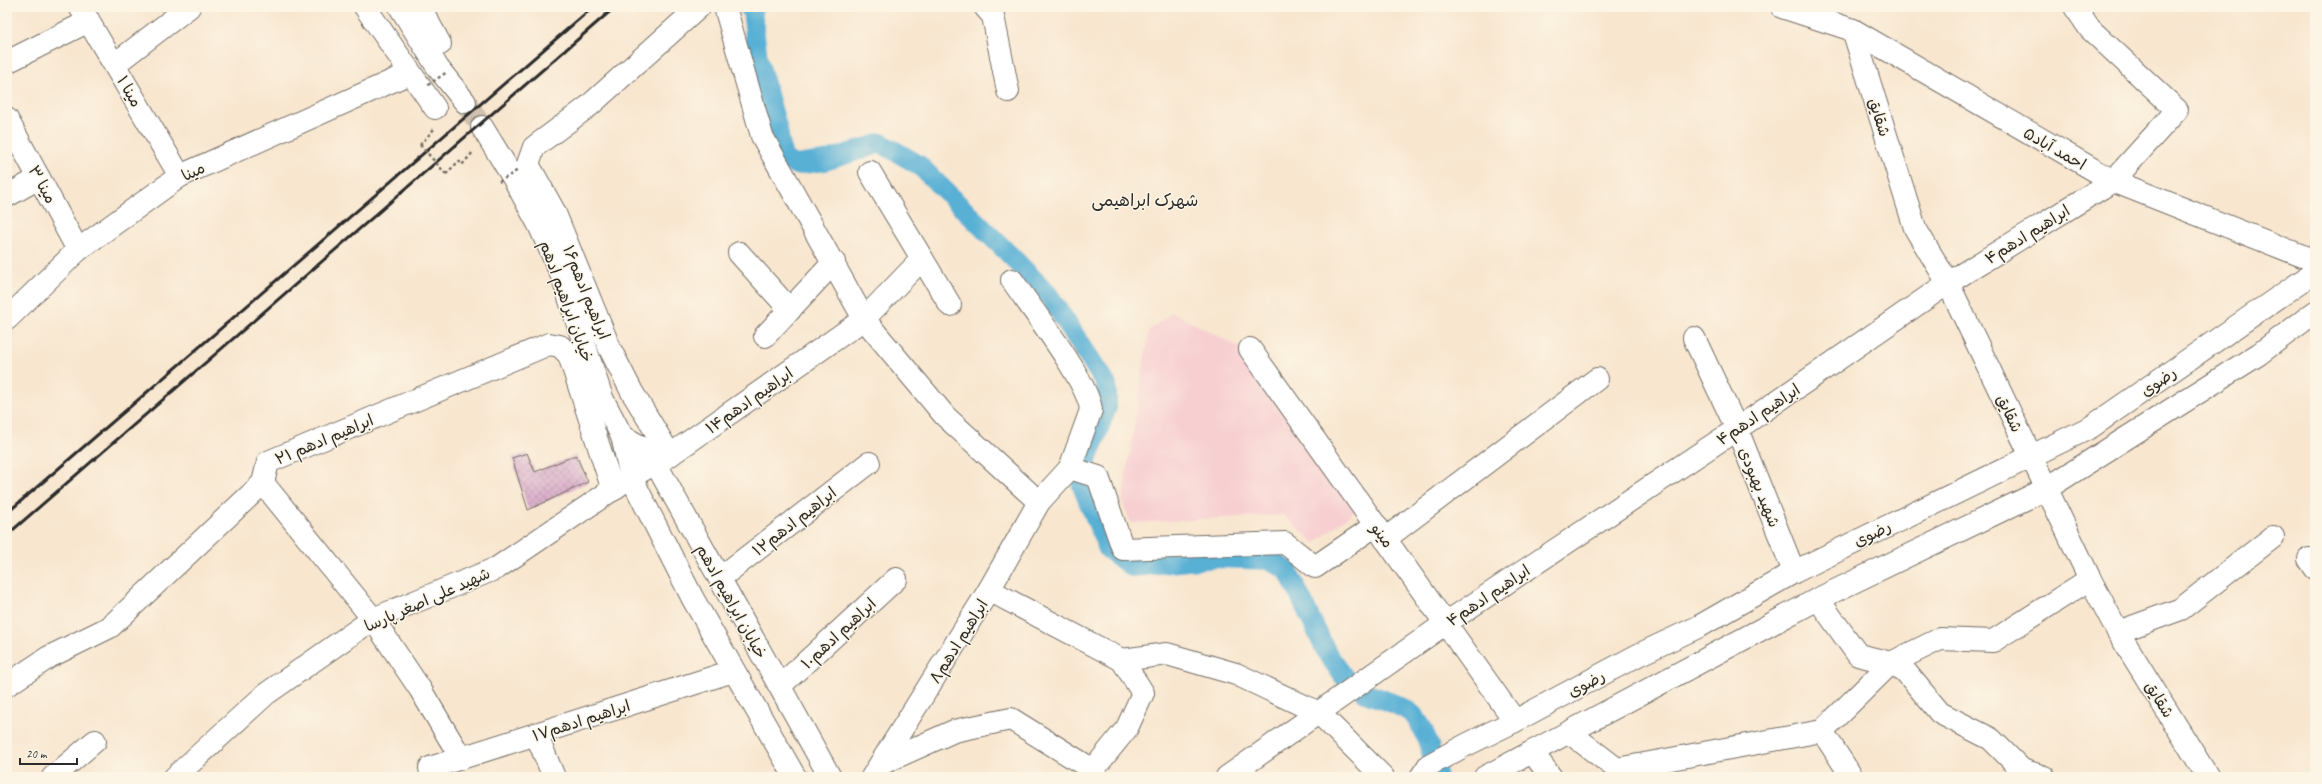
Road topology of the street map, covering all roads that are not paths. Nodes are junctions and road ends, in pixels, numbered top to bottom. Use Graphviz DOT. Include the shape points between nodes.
graph roads {
  1 [pos="189,7"];
  2 [pos="365,7"];
  3 [pos="400,7"];
  4 [pos="420,7"];
  5 [pos="699,7"];
  6 [pos="725,7"];
  7 [pos="985,7"];
  8 [pos="1782,7"];
  9 [pos="2075,7"];
  10 [pos="85,14"];
  11 [pos="1853,30"];
  12 [pos="7,62"];
  13 [pos="115,64"];
  14 [pos="410,73"];
  15 [pos="452,73"];
  16 [pos="1008,91"];
  17 [pos="465,102"];
  18 [pos="435,118"];
  19 [pos="7,119"];
  20 [pos="482,127"];
  21 [pos="870,172"];
  22 [pos="180,176"];
  23 [pos="39,178"];
  24 [pos="2113,181"];
  25 [pos="7,196"];
  26 [pos="78,250"];
  27 [pos="739,253"];
  28 [pos="922,259"];
  29 [pos="2315,261"];
  30 [pos="834,262"];
  31 [pos="2315,272"];
  32 [pos="1012,280"];
  33 [pos="1948,283"];
  34 [pos="950,306"];
  35 [pos="790,310"];
  36 [pos="2315,312"];
  37 [pos="7,319"];
  38 [pos="864,319"];
  39 [pos="766,336"];
  40 [pos="1694,338"];
  41 [pos="1250,349"];
  42 [pos="1597,379"];
  43 [pos="1737,429"];
  44 [pos="622,436"];
  45 [pos="2031,458"];
  46 [pos="663,459"];
  47 [pos="869,463"];
  48 [pos="1070,468"];
  49 [pos="631,477"];
  50 [pos="263,483"];
  51 [pos="2046,489"];
  52 [pos="613,490"];
  53 [pos="1039,502"];
  54 [pos="1381,532"];
  55 [pos="2273,537"];
  56 [pos="1794,572"];
  57 [pos="720,578"];
  58 [pos="896,579"];
  59 [pos="2090,579"];
  60 [pos="989,590"];
  61 [pos="1818,599"];
  62 [pos="372,619"];
  63 [pos="1446,623"];
  64 [pos="1700,626"];
  65 [pos="2118,632"];
  66 [pos="1717,654"];
  67 [pos="1122,660"];
  68 [pos="1891,663"];
  69 [pos="732,671"];
  70 [pos="7,685"];
  71 [pos="780,686"];
  72 [pos="1319,713"];
  73 [pos="1515,721"];
  74 [pos="1822,731"];
  75 [pos="1570,733"];
  76 [pos="536,734"];
  77 [pos="95,741"];
  78 [pos="1533,753"];
  79 [pos="461,758"];
  80 [pos="877,770"];
  81 [pos="431,773"];
  82 [pos="53,777"];
  83 [pos="175,777"];
  84 [pos="554,777"];
  85 [pos="795,777"];
  86 [pos="830,777"];
  87 [pos="1227,777"];
  88 [pos="1383,777"];
  89 [pos="1421,777"];
  90 [pos="1485,777"];
  91 [pos="1551,777"];
  92 [pos="1852,777"];
  93 [pos="2044,777"];
  94 [pos="2208,777"];
  1 -- 13 [label="street"];
  2 -- 14 [label="street"];
  3 -- 17 [label="street" via="438,68"];
  4 -- 15 [label="street"];
  5 -- 46 [label="street, ابراهیم ادهم۱۶" via="589,106 534,147 528,164 554,211 610,349"];
  6 -- 30 [label="street" via="762,136"];
  7 -- 16 [label="street" via="993,16"];
  8 -- 11 [label="street, احمد آباد۵"];
  9 -- 24 [label="street" via="2090,29 2177,110"];
  10 -- 12 [label="street"];
  10 -- 13 [label="street, مینا ۱"];
  11 -- 24 [label="street, احمد آباد۵"];
  11 -- 33 [label="street, شقایق" via="1915,228"];
  13 -- 22 [label="street, مینا ۱"];
  14 -- 18 [label="street"];
  14 -- 22 [label="street, مینا"];
  19 -- 23 [label="street, مینا ۳"];
  20 -- 44 [label="street, خیابان ابراهیم ادهم" via="514,179 562,276 602,398"];
  21 -- 28 [label="street"];
  22 -- 26 [label="street, مینا"];
  23 -- 25 [label="street"];
  23 -- 26 [label="street, مینا ۳"];
  24 -- 29 [label="street"];
  24 -- 33 [label="street, ابراهیم ادهم۴"];
  26 -- 37 [label="street, مینا"];
  27 -- 35 [label="street"];
  28 -- 34 [label="street"];
  28 -- 38 [label="street, ابراهیم ادهم۱۴"];
  30 -- 35 [label="street"];
  30 -- 38 [label="street"];
  31 -- 45 [label="street, رضوی" via="2091,427"];
  32 -- 48 [label="street" via="1081,381 1090,400 1091,410"];
  33 -- 43 [label="street, ابراهیم ادهم۴"];
  33 -- 45 [label="street, شقایق"];
  35 -- 39 [label="street"];
  36 -- 51 [label="street, رضوی" via="2259,354"];
  38 -- 46 [label="street, ابراهیم ادهم۱۴"];
  38 -- 53 [label="street" via="945,416"];
  40 -- 43 [label="street, شهید بهبودی"];
  41 -- 54 [label="street, مینو"];
  42 -- 54 [label="street"];
  43 -- 56 [label="street, شهید بهبودی"];
  43 -- 63 [label="street, ابراهیم ادهم۴"];
  44 -- 46 [label="street, خیابان ابراهیم ادهم"];
  44 -- 49 [label="street, خیابان ابراهیم ادهم"];
  45 -- 51 [label="street, شقایق"];
  45 -- 56 [label="street, رضوی"];
  46 -- 49 [label="street, ابراهیم ادهم۱۴"];
  46 -- 57 [label="street, خیابان ابراهیم ادهم"];
  47 -- 57 [label="street, ابراهیم ادهم۱۲"];
  48 -- 53 [label="street, ابراهیم ادهم۸"];
  48 -- 54 [label="street" via="1098,477 1123,549 1285,543 1315,568"];
  49 -- 52 [label="street, شهید علی اصغر پارسا"];
  49 -- 69 [label="street, خیابان ابراهیم ادهم"];
  50 -- 52 [label="street, ابراهیم ادهم ۲۱" via="268,462 550,344 560,346 569,355"];
  50 -- 62 [label="street"];
  50 -- 70 [label="street, ابراهیم ادهم ۲۱" via="110,627 49,657"];
  51 -- 59 [label="street, شقایق"];
  51 -- 61 [label="street, رضوی"];
  52 -- 62 [label="street, شهید علی اصغر پارسا" via="497,568"];
  53 -- 60 [label="street, ابراهیم ادهم۸"];
  54 -- 63 [label="street, مینو"];
  55 -- 65 [label="street" via="2181,609"];
  56 -- 64 [label="street, رضوی"];
  57 -- 71 [label="street, خیابان ابراهیم ادهم"];
  58 -- 71 [label="street, ابراهیم ادهم۱۰"];
  59 -- 65 [label="street, شقایق"];
  59 -- 68 [label="street" via="1994,641 1940,639"];
  60 -- 67 [label="street"];
  60 -- 80 [label="street, ابراهیم ادهم۸"];
  61 -- 66 [label="street, رضوی"];
  61 -- 68 [label="street" via="1858,655"];
  62 -- 79 [label="street" via="420,689"];
  62 -- 83 [label="street, شهید علی اصغر پارسا" via="266,694"];
  63 -- 72 [label="street, ابراهیم ادهم۴"];
  63 -- 73 [label="street, مینو"];
  64 -- 66 [label="street"];
  64 -- 73 [label="street, رضوی" via="1638,655"];
  65 -- 94 [label="street, شقایق"];
  66 -- 75 [label="street, رضوی"];
  67 -- 72 [label="street" via="1166,654 1236,674"];
  67 -- 80 [label="street" via="1143,694 1127,728 1093,770 1011,719 954,731"];
  68 -- 74 [label="street"];
  68 -- 93 [label="street" via="1905,671 1940,713 1991,739 2022,770"];
  69 -- 76 [label="street, ابراهیم ادهم۱۷"];
  69 -- 85 [label="street, خیابان ابراهیم ادهم"];
  71 -- 86 [label="street, خیابان ابراهیم ادهم"];
  72 -- 87 [label="street, ابراهیم ادهم۴"];
  72 -- 88 [label="street"];
  73 -- 89 [label="street, رضوی" via="1429,765"];
  74 -- 75 [label="street" via="1617,768"];
  74 -- 92 [label="street"];
  75 -- 78 [label="street, رضوی"];
  76 -- 79 [label="street, ابراهیم ادهم۱۷"];
  76 -- 84 [label="street"];
  77 -- 82 [label="street"];
  78 -- 90 [label="street, رضوی"];
  78 -- 91 [label="street"];
  79 -- 81 [label="street, ابراهیم ادهم۱۷"];
}
